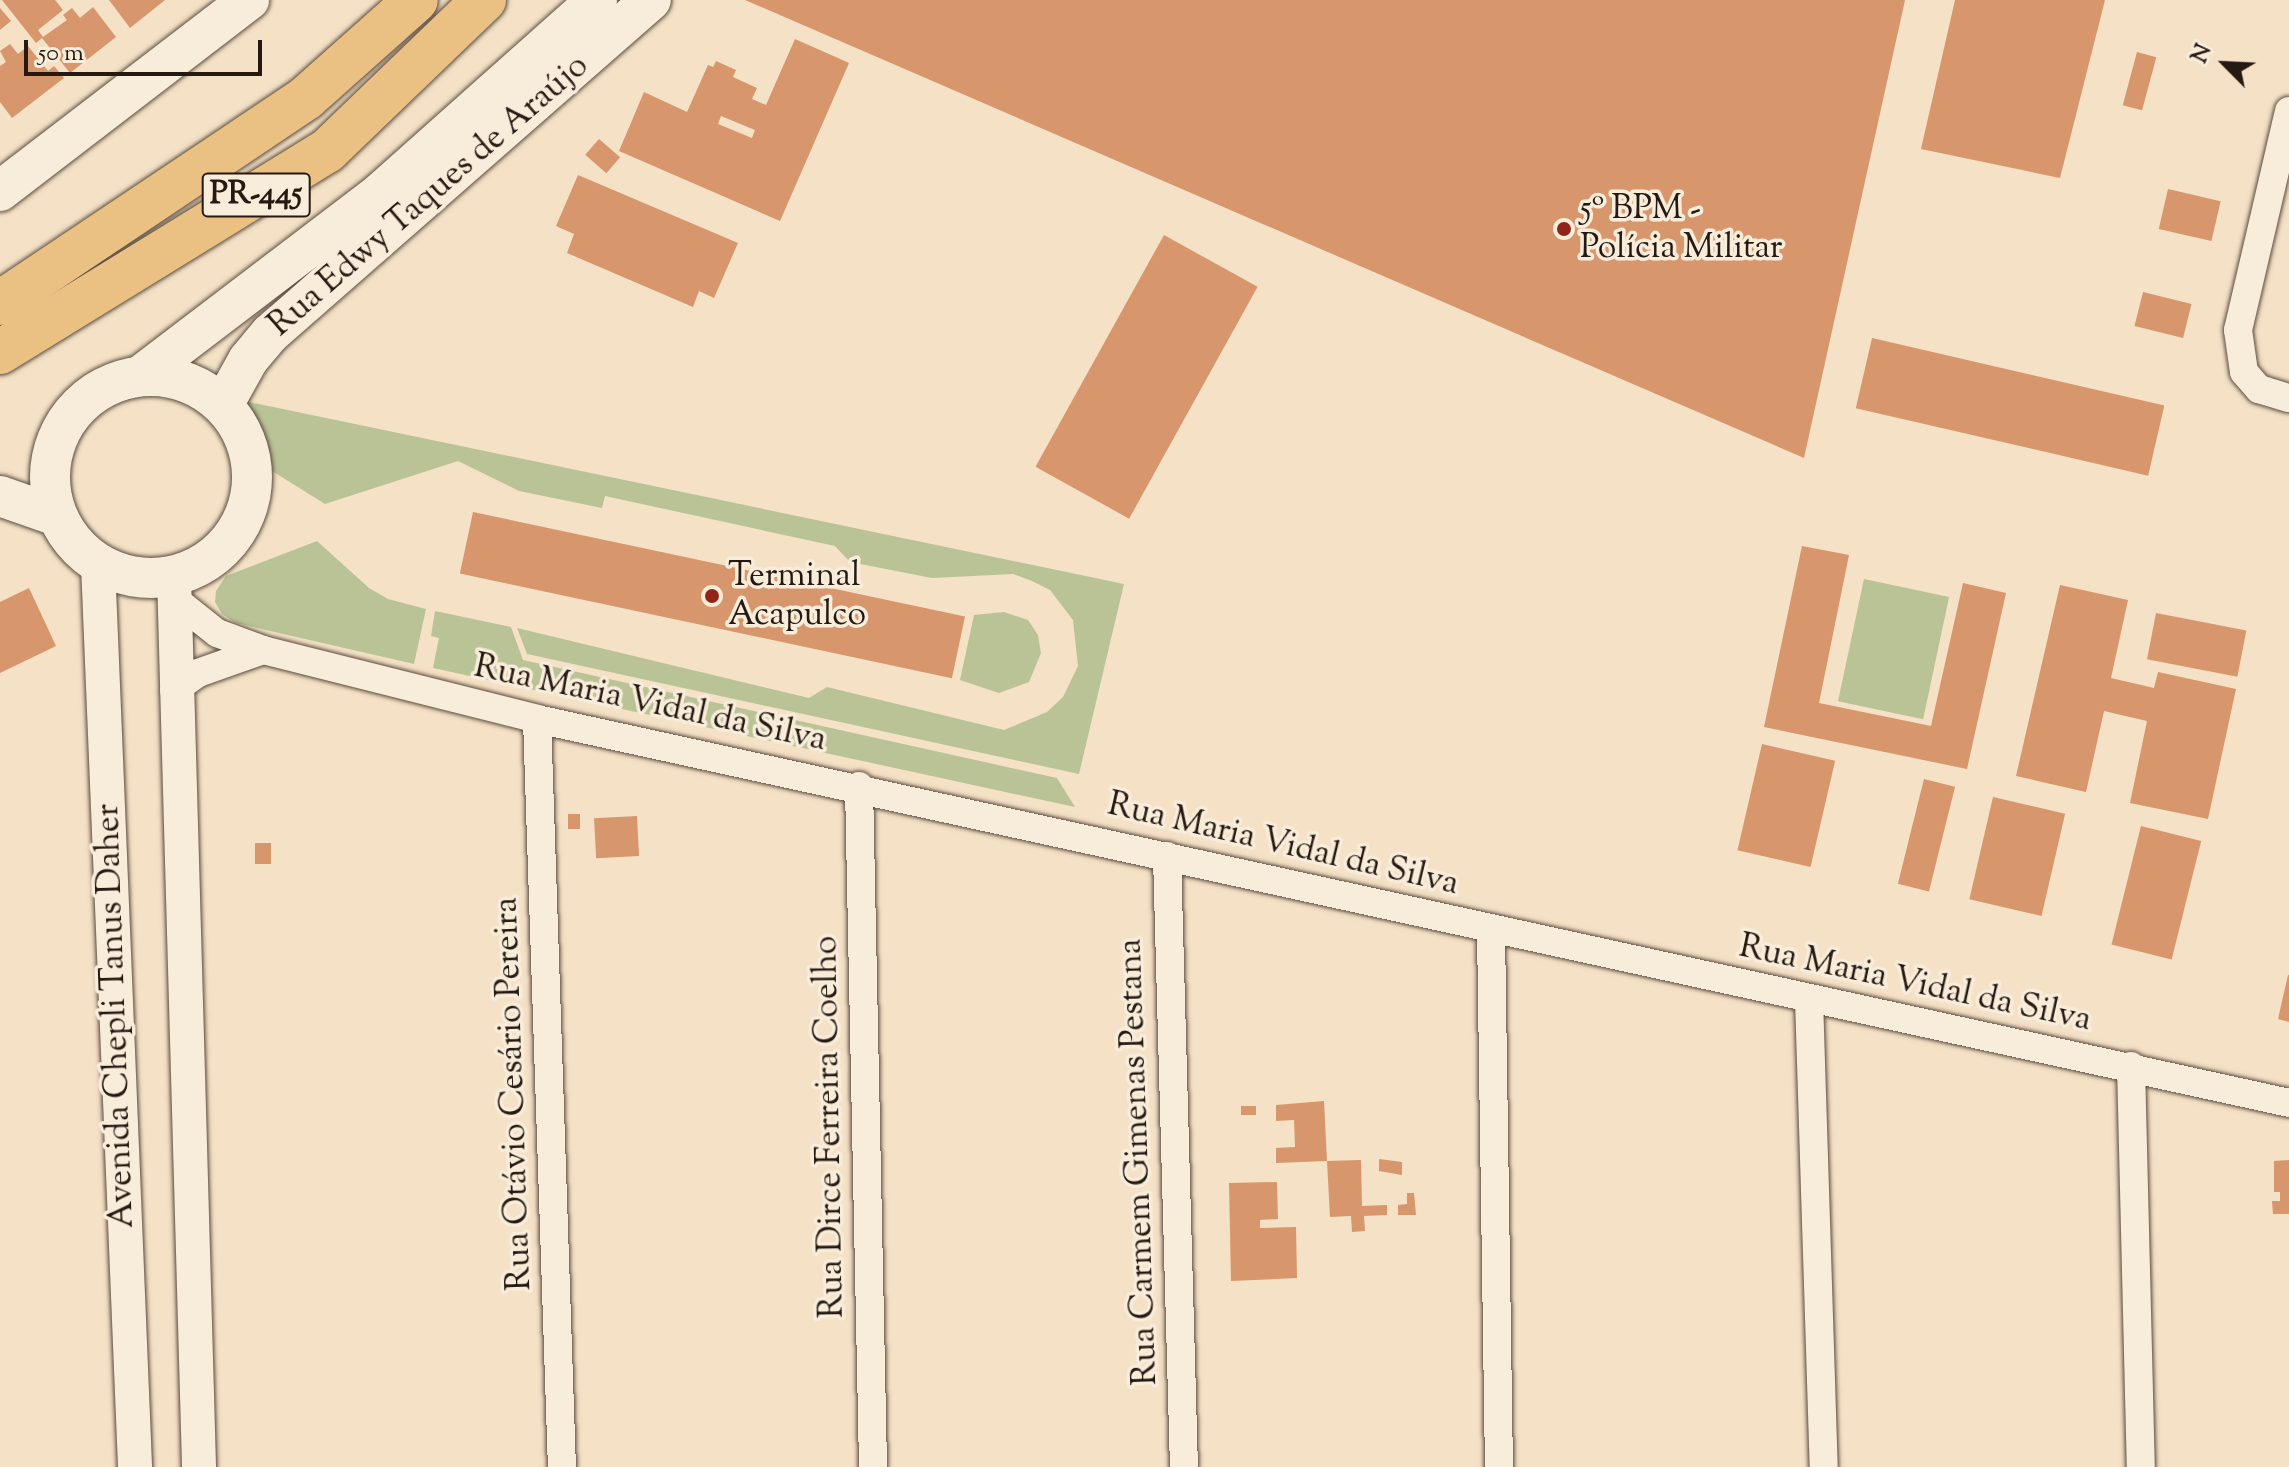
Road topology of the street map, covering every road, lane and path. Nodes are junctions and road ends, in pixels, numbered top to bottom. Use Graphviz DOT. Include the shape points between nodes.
graph roads {
  1 [pos="249,0"];
  2 [pos="381,0"];
  3 [pos="416,0"];
  4 [pos="484,0"];
  5 [pos="597,0"];
  6 [pos="651,0"];
  7 [pos="306,98"];
  8 [pos="2289,111"];
  9 [pos="0,191"];
  10 [pos="0,303"];
  11 [pos="0,352"];
  12 [pos="140,376"];
  13 [pos="2289,398"];
  14 [pos="223,405"];
  15 [pos="0,496"];
  16 [pos="57,516"];
  17 [pos="98,564"];
  18 [pos="173,587"];
  19 [pos="263,650"];
  20 [pos="174,690"];
  21 [pos="537,719"];
  22 [pos="859,786"];
  23 [pos="1167,856"];
  24 [pos="1491,930"];
  25 [pos="1809,999"];
  26 [pos="2131,1066"];
  27 [pos="2289,1103"];
  28 [pos="135,1467"];
  29 [pos="199,1467"];
  30 [pos="562,1467"];
  31 [pos="873,1467"];
  32 [pos="1184,1467"];
  33 [pos="1499,1467"];
  34 [pos="1824,1467"];
  35 [pos="2141,1467"];
  1 -- 9 [label="main road"];
  2 -- 7 [label="highway"];
  3 -- 7 [label="highway, PR-445"];
  4 -- 11 [label="highway, PR-445" via="327,151"];
  5 -- 12 [label="main road, Rua Edwy Taques de Araújo" via="379,194"];
  6 -- 14 [label="main road, Rua Edwy Taques de Araújo" via="271,333"];
  7 -- 10 [label="highway, PR-445"];
  8 -- 13 [label="street" via="2238,330 2244,372 2259,389"];
  12 -- 14 [label="main road" via="170,377 199,387"];
  12 -- 16 [label="main road" via="111,384 86,400 66,423 52,463"];
  14 -- 18 [label="main road" via="241,431 251,462 251,495 240,525 220,552"];
  15 -- 16 [label="main road"];
  16 -- 17 [label="main road" via="74,543"];
  17 -- 18 [label="main road"];
  17 -- 28 [label="street, Avenida Chepli Tanus Daher"];
  18 -- 19 [label="street, Rua Maria Vidal da Silva" via="217,633"];
  18 -- 20 [label="street, Avenida Chepli Tanus Daher"];
  19 -- 20 [label="street" via="198,673"];
  19 -- 21 [label="street, Rua Maria Vidal da Silva"];
  20 -- 29 [label="street, Avenida Chepli Tanus Daher"];
  21 -- 22 [label="street, Rua Maria Vidal da Silva"];
  21 -- 30 [label="street, Rua Otávio Cesário Pereira"];
  22 -- 23 [label="street, Rua Maria Vidal da Silva"];
  22 -- 31 [label="street, Rua Dirce Ferreira Coelho"];
  23 -- 24 [label="street, Rua Maria Vidal da Silva"];
  23 -- 32 [label="street, Rua Carmem Gimenas Pestana"];
  24 -- 25 [label="street, Rua Maria Vidal da Silva"];
  24 -- 33 [label="street"];
  25 -- 26 [label="street, Rua Maria Vidal da Silva"];
  25 -- 34 [label="street"];
  26 -- 27 [label="street, Rua Maria Vidal da Silva"];
  26 -- 35 [label="street"];
}
